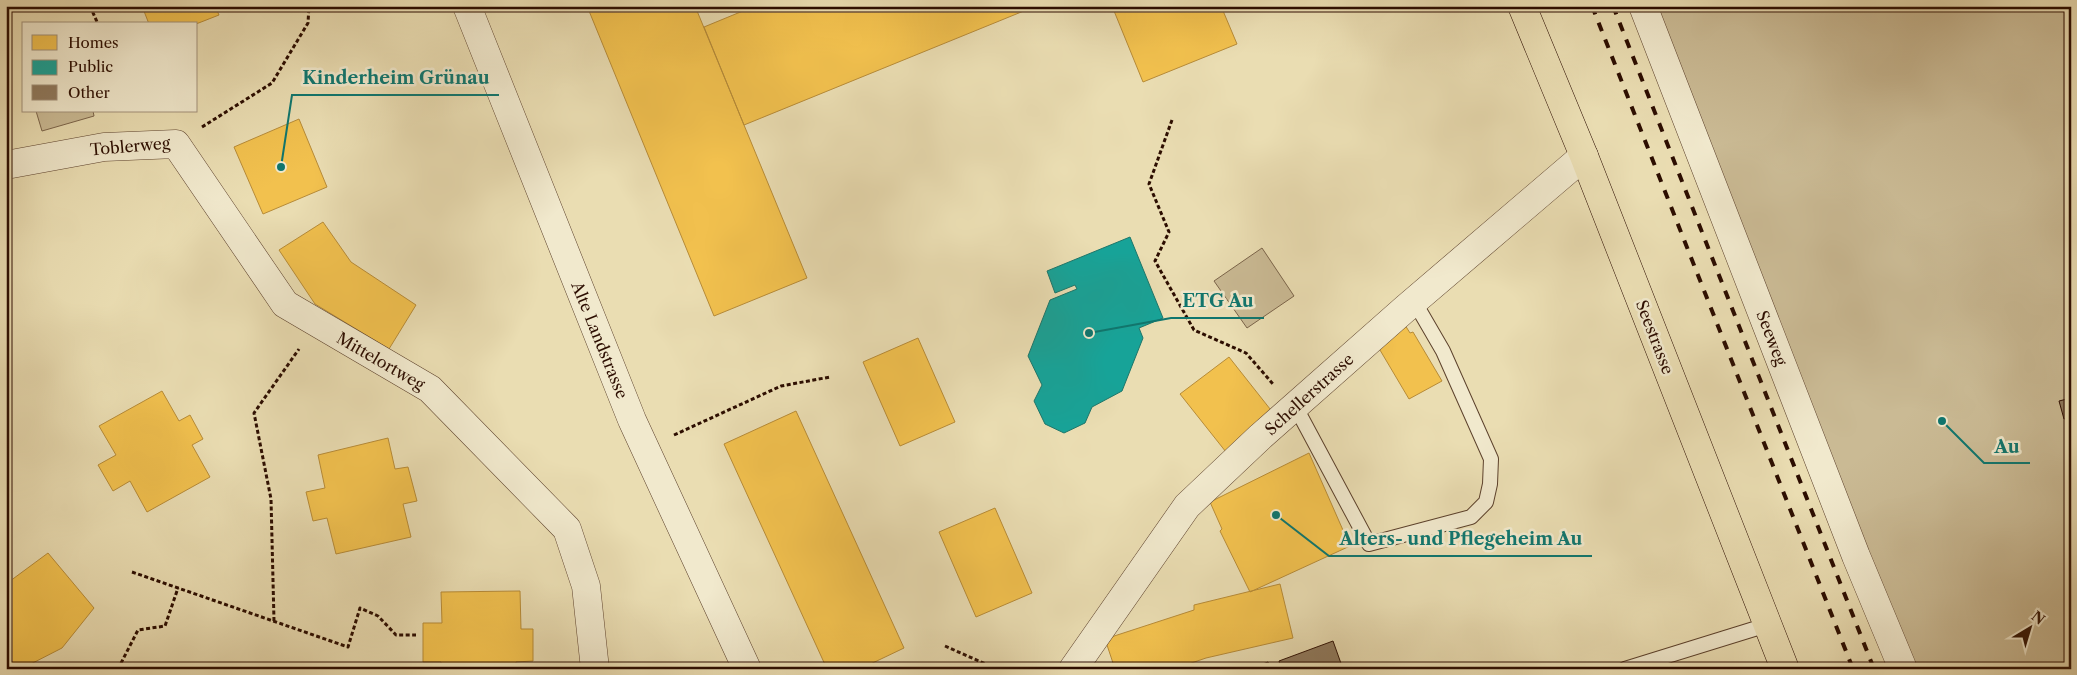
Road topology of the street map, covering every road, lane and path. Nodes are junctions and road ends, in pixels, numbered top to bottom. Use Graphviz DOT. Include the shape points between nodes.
graph roads {
  1 [pos="90,6"];
  2 [pos="308,6"];
  3 [pos="467,6"];
  4 [pos="1522,6"];
  5 [pos="1643,6"];
  6 [pos="97,22"];
  7 [pos="1172,120"];
  8 [pos="176,144"];
  9 [pos="1584,156"];
  10 [pos="6,165"];
  11 [pos="1414,301"];
  12 [pos="317,324"];
  13 [pos="830,377"];
  14 [pos="1293,408"];
  15 [pos="673,435"];
  16 [pos="132,572"];
  17 [pos="178,588"];
  18 [pos="274,621"];
  19 [pos="1767,625"];
  20 [pos="416,635"];
  21 [pos="945,646"];
  22 [pos="118,669"];
  23 [pos="596,669"];
  24 [pos="747,669"];
  25 [pos="997,669"];
  26 [pos="1073,669"];
  27 [pos="1625,669"];
  28 [pos="1785,669"];
  29 [pos="1903,669"];
  1 -- 6 [label="path"];
  2 -- 8 [label="path, Toblerweg" via="308,23 272,83"];
  3 -- 24 [label="street, Alte Landstrasse" via="632,420"];
  4 -- 9 [label="main road, Seestrasse"];
  5 -- 29 [label="street, Seeweg" via="1856,556"];
  7 -- 14 [label="path" via="1149,184 1169,232 1155,260 1194,330 1246,353"];
  8 -- 10 [label="street, Toblerweg" via="104,147"];
  8 -- 12 [label="street, Mittelortweg" via="285,304"];
  9 -- 11 [label="street, Schellerstrasse"];
  9 -- 19 [label="main road, Seestrasse"];
  11 -- 14 [label="street, Schellerstrasse"];
  11 -- 14 [label="lane" via="1443,351 1491,459 1486,502 1471,517 1369,544 1301,417"];
  12 -- 18 [label="path" via="254,413 271,499"];
  12 -- 23 [label="street, Mittelortweg" via="430,389 567,529 586,586"];
  13 -- 15 [label="path" via="781,386"];
  14 -- 26 [label="street, Schellerstrasse" via="1187,506"];
  16 -- 17 [label="path"];
  17 -- 18 [label="path"];
  17 -- 22 [label="path" via="165,626 138,630"];
  18 -- 20 [label="path" via="348,647 360,608 378,616 396,635"];
  19 -- 27 [label="lane"];
  19 -- 28 [label="main road, Seestrasse"];
  21 -- 25 [label="path"];
}
